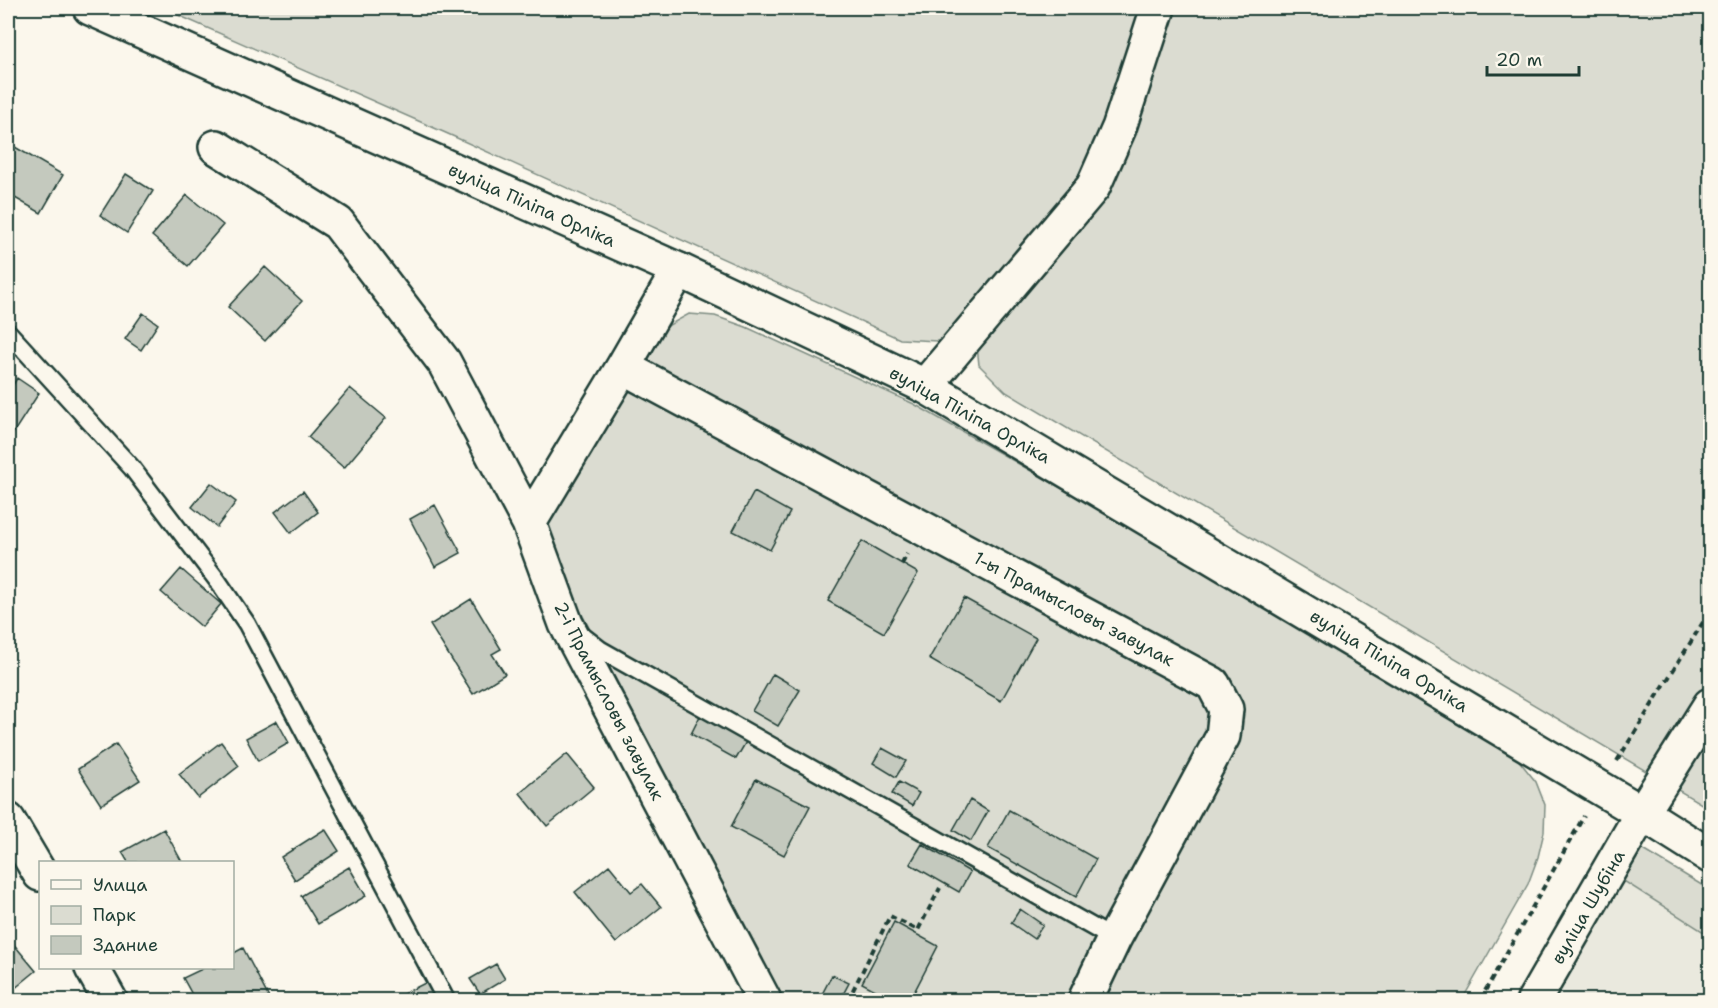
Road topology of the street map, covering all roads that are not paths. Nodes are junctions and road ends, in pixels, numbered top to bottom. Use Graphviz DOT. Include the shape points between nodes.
graph roads {
  1 [pos="90,8"];
  2 [pos="1158,8"];
  3 [pos="216,147"];
  4 [pos="679,270"];
  5 [pos="8,332"];
  6 [pos="624,367"];
  7 [pos="925,386"];
  8 [pos="530,523"];
  9 [pos="566,624"];
  10 [pos="1710,705"];
  11 [pos="1642,813"];
  12 [pos="8,820"];
  13 [pos="1710,856"];
  14 [pos="39,872"];
  15 [pos="1114,939"];
  16 [pos="93,969"];
  17 [pos="110,1000"];
  18 [pos="446,1000"];
  19 [pos="764,1000"];
  20 [pos="1085,1000"];
  21 [pos="1534,1000"];
  1 -- 4 [label="street, вуліца Піліпа Орліка"];
  2 -- 7 [label="street" via="1119,128 1093,187"];
  3 -- 8 [label="street, 2-і Прамысловы завулак" via="338,223 444,362"];
  4 -- 6 [label="street"];
  4 -- 7 [label="street, вуліца Піліпа Орліка"];
  5 -- 18 [label="lane" via="132,468 243,617"];
  6 -- 8 [label="street"];
  6 -- 15 [label="street, 1-ы Прамысловы завулак" via="1213,684 1226,709 1223,736"];
  7 -- 11 [label="street, вуліца Піліпа Орліка"];
  8 -- 9 [label="street, 2-і Прамысловы завулак"];
  9 -- 15 [label="lane" via="601,650"];
  9 -- 19 [label="street, 2-і Прамысловы завулак"];
  10 -- 11 [label="street, вуліца Шубіна"];
  11 -- 13 [label="street, вуліца Піліпа Орліка"];
  11 -- 21 [label="street, вуліца Шубіна"];
  12 -- 14 [label="street"];
  15 -- 20 [label="street, 1-ы Прамысловы завулак"];
  16 -- 17 [label="street"];
}
